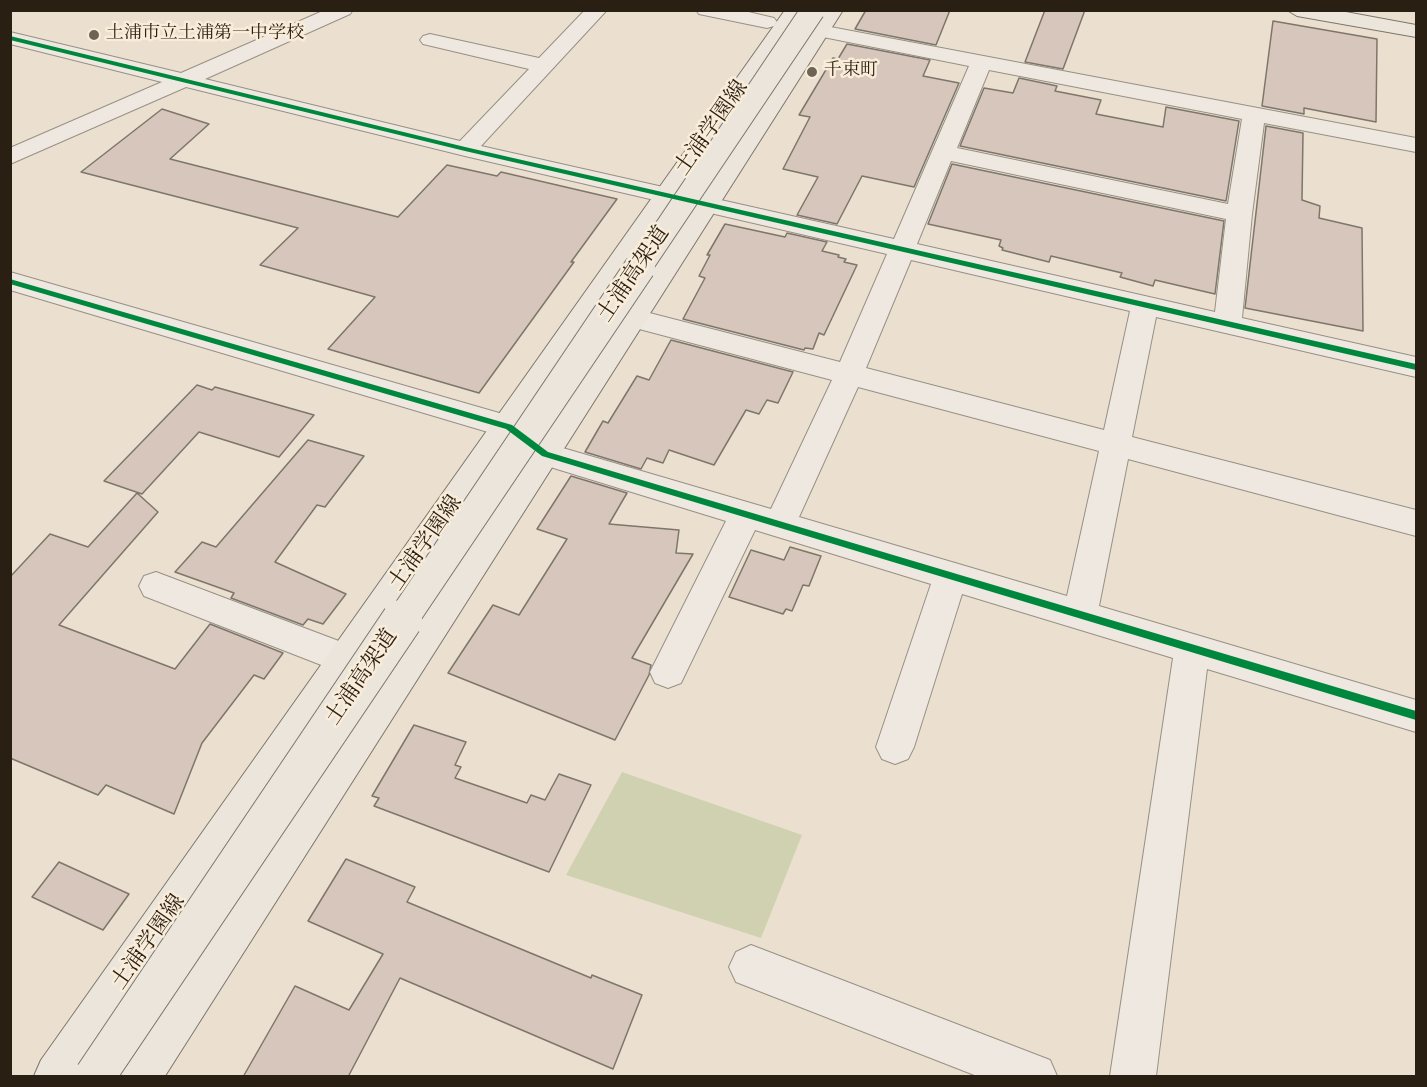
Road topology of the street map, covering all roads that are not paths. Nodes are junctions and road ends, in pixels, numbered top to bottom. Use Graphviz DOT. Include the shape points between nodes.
graph roads {
  1 [pos="343,10"];
  2 [pos="597,10"];
  3 [pos="705,10"];
  4 [pos="796,10"];
  5 [pos="833,10"];
  6 [pos="1297,10"];
  7 [pos="816,21"];
  8 [pos="767,22"];
  9 [pos="1416,31"];
  10 [pos="10,38"];
  11 [pos="430,40"];
  12 [pos="981,63"];
  13 [pos="545,66"];
  14 [pos="186,79"];
  15 [pos="1254,114"];
  16 [pos="1416,145"];
  17 [pos="465,149"];
  18 [pos="943,152"];
  19 [pos="10,157"];
  20 [pos="668,194"];
  21 [pos="708,203"];
  22 [pos="1239,214"];
  23 [pos="901,247"];
  24 [pos="11,282"];
  25 [pos="1145,303"];
  26 [pos="634,318"];
  27 [pos="1228,323"];
  28 [pos="1416,367"];
  29 [pos="849,374"];
  30 [pos="509,426"];
  31 [pos="1116,444"];
  32 [pos="544,454"];
  33 [pos="746,514"];
  34 [pos="1416,523"];
  35 [pos="780,524"];
  36 [pos="951,576"];
  37 [pos="156,586"];
  38 [pos="1080,615"];
  39 [pos="1192,648"];
  40 [pos="347,660"];
  41 [pos="668,672"];
  42 [pos="1416,716"];
  43 [pos="896,747"];
  44 [pos="751,968"];
  45 [pos="57,1077"];
  46 [pos="95,1077"];
  47 [pos="139,1077"];
  48 [pos="1034,1077"];
  49 [pos="1133,1077"];
  1 -- 14 [label="street"];
  2 -- 13 [label="street"];
  3 -- 8 [label="street"];
  4 -- 20 [label="main road, 土浦学園線"];
  5 -- 7 [label="main road, 土浦学園線"];
  6 -- 9 [label="main road"];
  7 -- 12 [label="street"];
  7 -- 21 [label="main road, 土浦学園線"];
  7 -- 46 [label="main road, 土浦高架道, bridge"];
  10 -- 14 [label="street"];
  11 -- 13 [label="street"];
  12 -- 15 [label="street"];
  12 -- 18 [label="street"];
  13 -- 17 [label="street"];
  14 -- 17 [label="street"];
  14 -- 19 [label="street"];
  15 -- 16 [label="street"];
  15 -- 22 [label="street"];
  17 -- 20 [label="street"];
  18 -- 22 [label="street"];
  18 -- 23 [label="street"];
  20 -- 21 [label="street"];
  20 -- 30 [label="main road, 土浦学園線"];
  21 -- 23 [label="street"];
  21 -- 26 [label="main road, 土浦学園線"];
  22 -- 27 [label="street"];
  23 -- 25 [label="street"];
  23 -- 29 [label="street"];
  24 -- 30 [label="street"];
  25 -- 27 [label="street"];
  25 -- 31 [label="street"];
  26 -- 29 [label="street"];
  26 -- 32 [label="main road, 土浦学園線"];
  27 -- 28 [label="street"];
  29 -- 31 [label="street"];
  29 -- 35 [label="street"];
  30 -- 32 [label="street"];
  30 -- 40 [label="main road, 土浦学園線"];
  31 -- 34 [label="street"];
  31 -- 38 [label="street"];
  32 -- 33 [label="street"];
  32 -- 47 [label="main road, 土浦学園線"];
  33 -- 35 [label="street"];
  33 -- 41 [label="street"];
  35 -- 36 [label="street"];
  36 -- 38 [label="street"];
  36 -- 43 [label="street"];
  37 -- 40 [label="street"];
  38 -- 39 [label="street"];
  39 -- 42 [label="street"];
  39 -- 49 [label="street"];
  40 -- 45 [label="main road, 土浦学園線"];
  44 -- 48 [label="street"];
}
